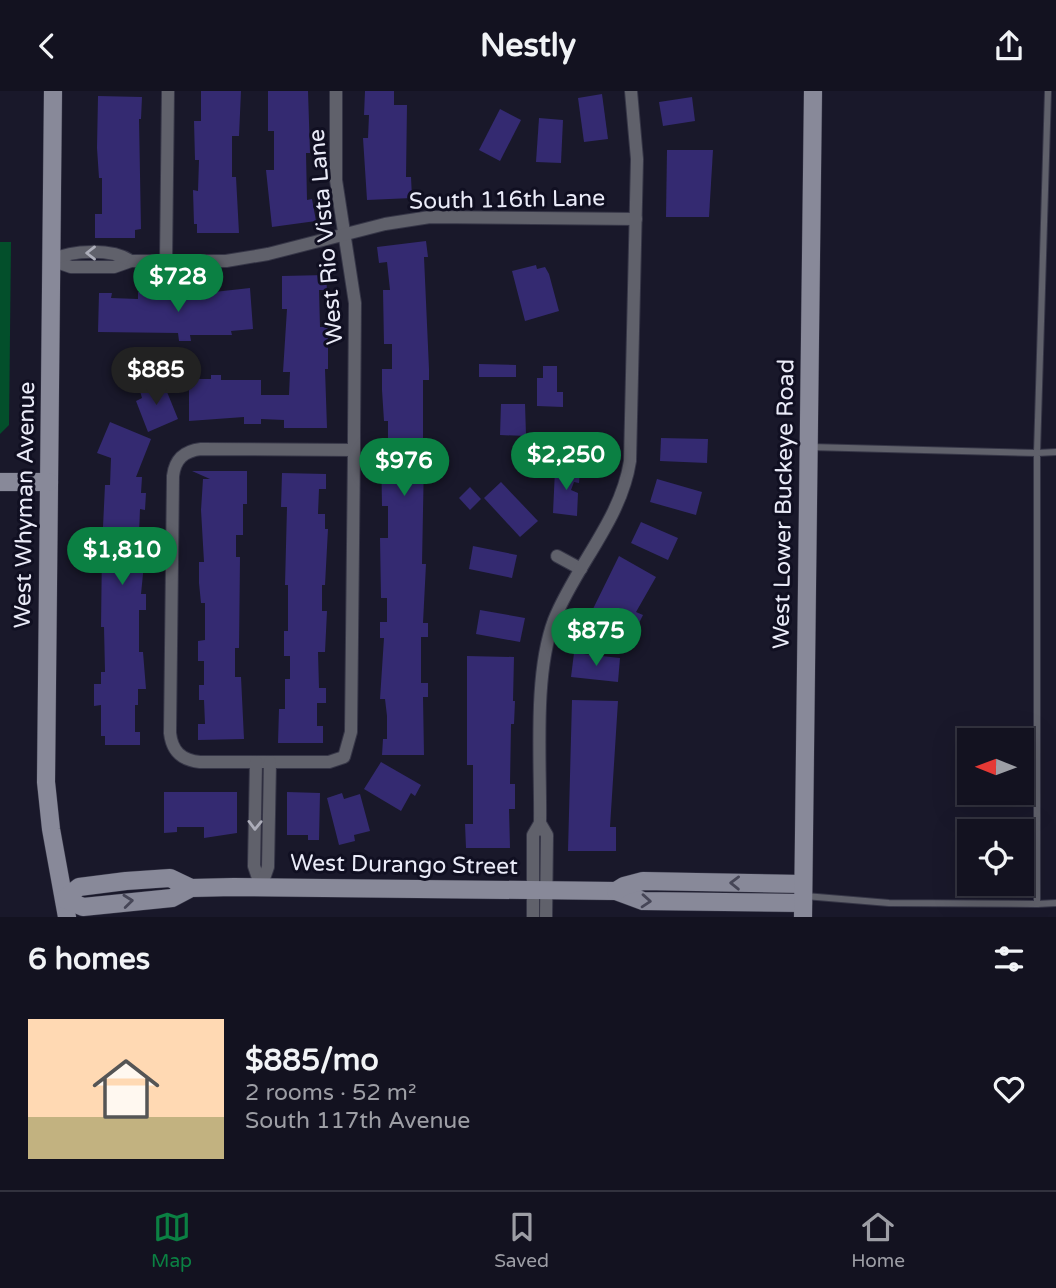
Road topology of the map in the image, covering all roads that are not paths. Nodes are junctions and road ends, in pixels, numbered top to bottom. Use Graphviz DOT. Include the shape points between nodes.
graph roads {
  1 [pos="53,91"];
  2 [pos="168,91"];
  3 [pos="336,91"];
  4 [pos="631,91"];
  5 [pos="813,91"];
  6 [pos="1048,91"];
  7 [pos="636,219"];
  8 [pos="345,234"];
  9 [pos="51,260"];
  10 [pos="166,262"];
  11 [pos="808,447"];
  12 [pos="354,450"];
  13 [pos="1056,452"];
  14 [pos="1037,453"];
  15 [pos="0,482"];
  16 [pos="48,482"];
  17 [pos="557,556"];
  18 [pos="581,569"];
  19 [pos="256,762"];
  20 [pos="270,762"];
  21 [pos="261,887"];
  22 [pos="540,890"];
  23 [pos="803,900"];
  24 [pos="1056,903"];
  25 [pos="1037,904"];
  26 [pos="66,908"];
  27 [pos="533,917"];
  28 [pos="546,917"];
  1 -- 9 [label="street, West Whyman Avenue"];
  2 -- 10 [label="street"];
  3 -- 8 [label="street, West Rio Vista Lane" via="337,180"];
  4 -- 7 [label="street" via="637,140"];
  5 -- 11 [label="street, West Lower Buckeye Road"];
  6 -- 14 [label="lane"];
  7 -- 8 [label="street, South 116th Lane" via="444,217"];
  7 -- 18 [label="street" via="630,461 619,502"];
  8 -- 10 [label="street, South 116th Lane" via="239,260"];
  8 -- 12 [label="street, West Rio Vista Lane" via="355,303"];
  9 -- 10 [label="street, South 116th Lane" via="71,267"];
  9 -- 16 [label="street, West Whyman Avenue"];
  11 -- 14 [label="lane"];
  11 -- 23 [label="street, West Lower Buckeye Road"];
  12 -- 19 [label="street" via="201,449 181,455 173,476 170,733 178,754 200,762"];
  12 -- 20 [label="street, West Rio Vista Lane" via="351,732 344,757 329,762"];
  13 -- 14 [label="lane"];
  14 -- 25 [label="lane"];
  15 -- 16 [label="street"];
  16 -- 26 [label="street, West Whyman Avenue" via="46,782"];
  17 -- 18 [label="street"];
  18 -- 22 [label="street" via="553,623 544,659 540,823 533,835"];
  19 -- 20 [label="street"];
  19 -- 21 [label="street, one-way" via="254,866"];
  20 -- 21 [label="street" via="268,867"];
  21 -- 22 [label="street, West Durango Street"];
  21 -- 26 [label="street, West Durango Street" via="191,888 172,898"];
  22 -- 23 [label="street, West Durango Street" via="616,891 643,901"];
  22 -- 27 [label="street"];
  22 -- 28 [label="street"];
  23 -- 25 [label="lane"];
  24 -- 25 [label="lane"];
}
